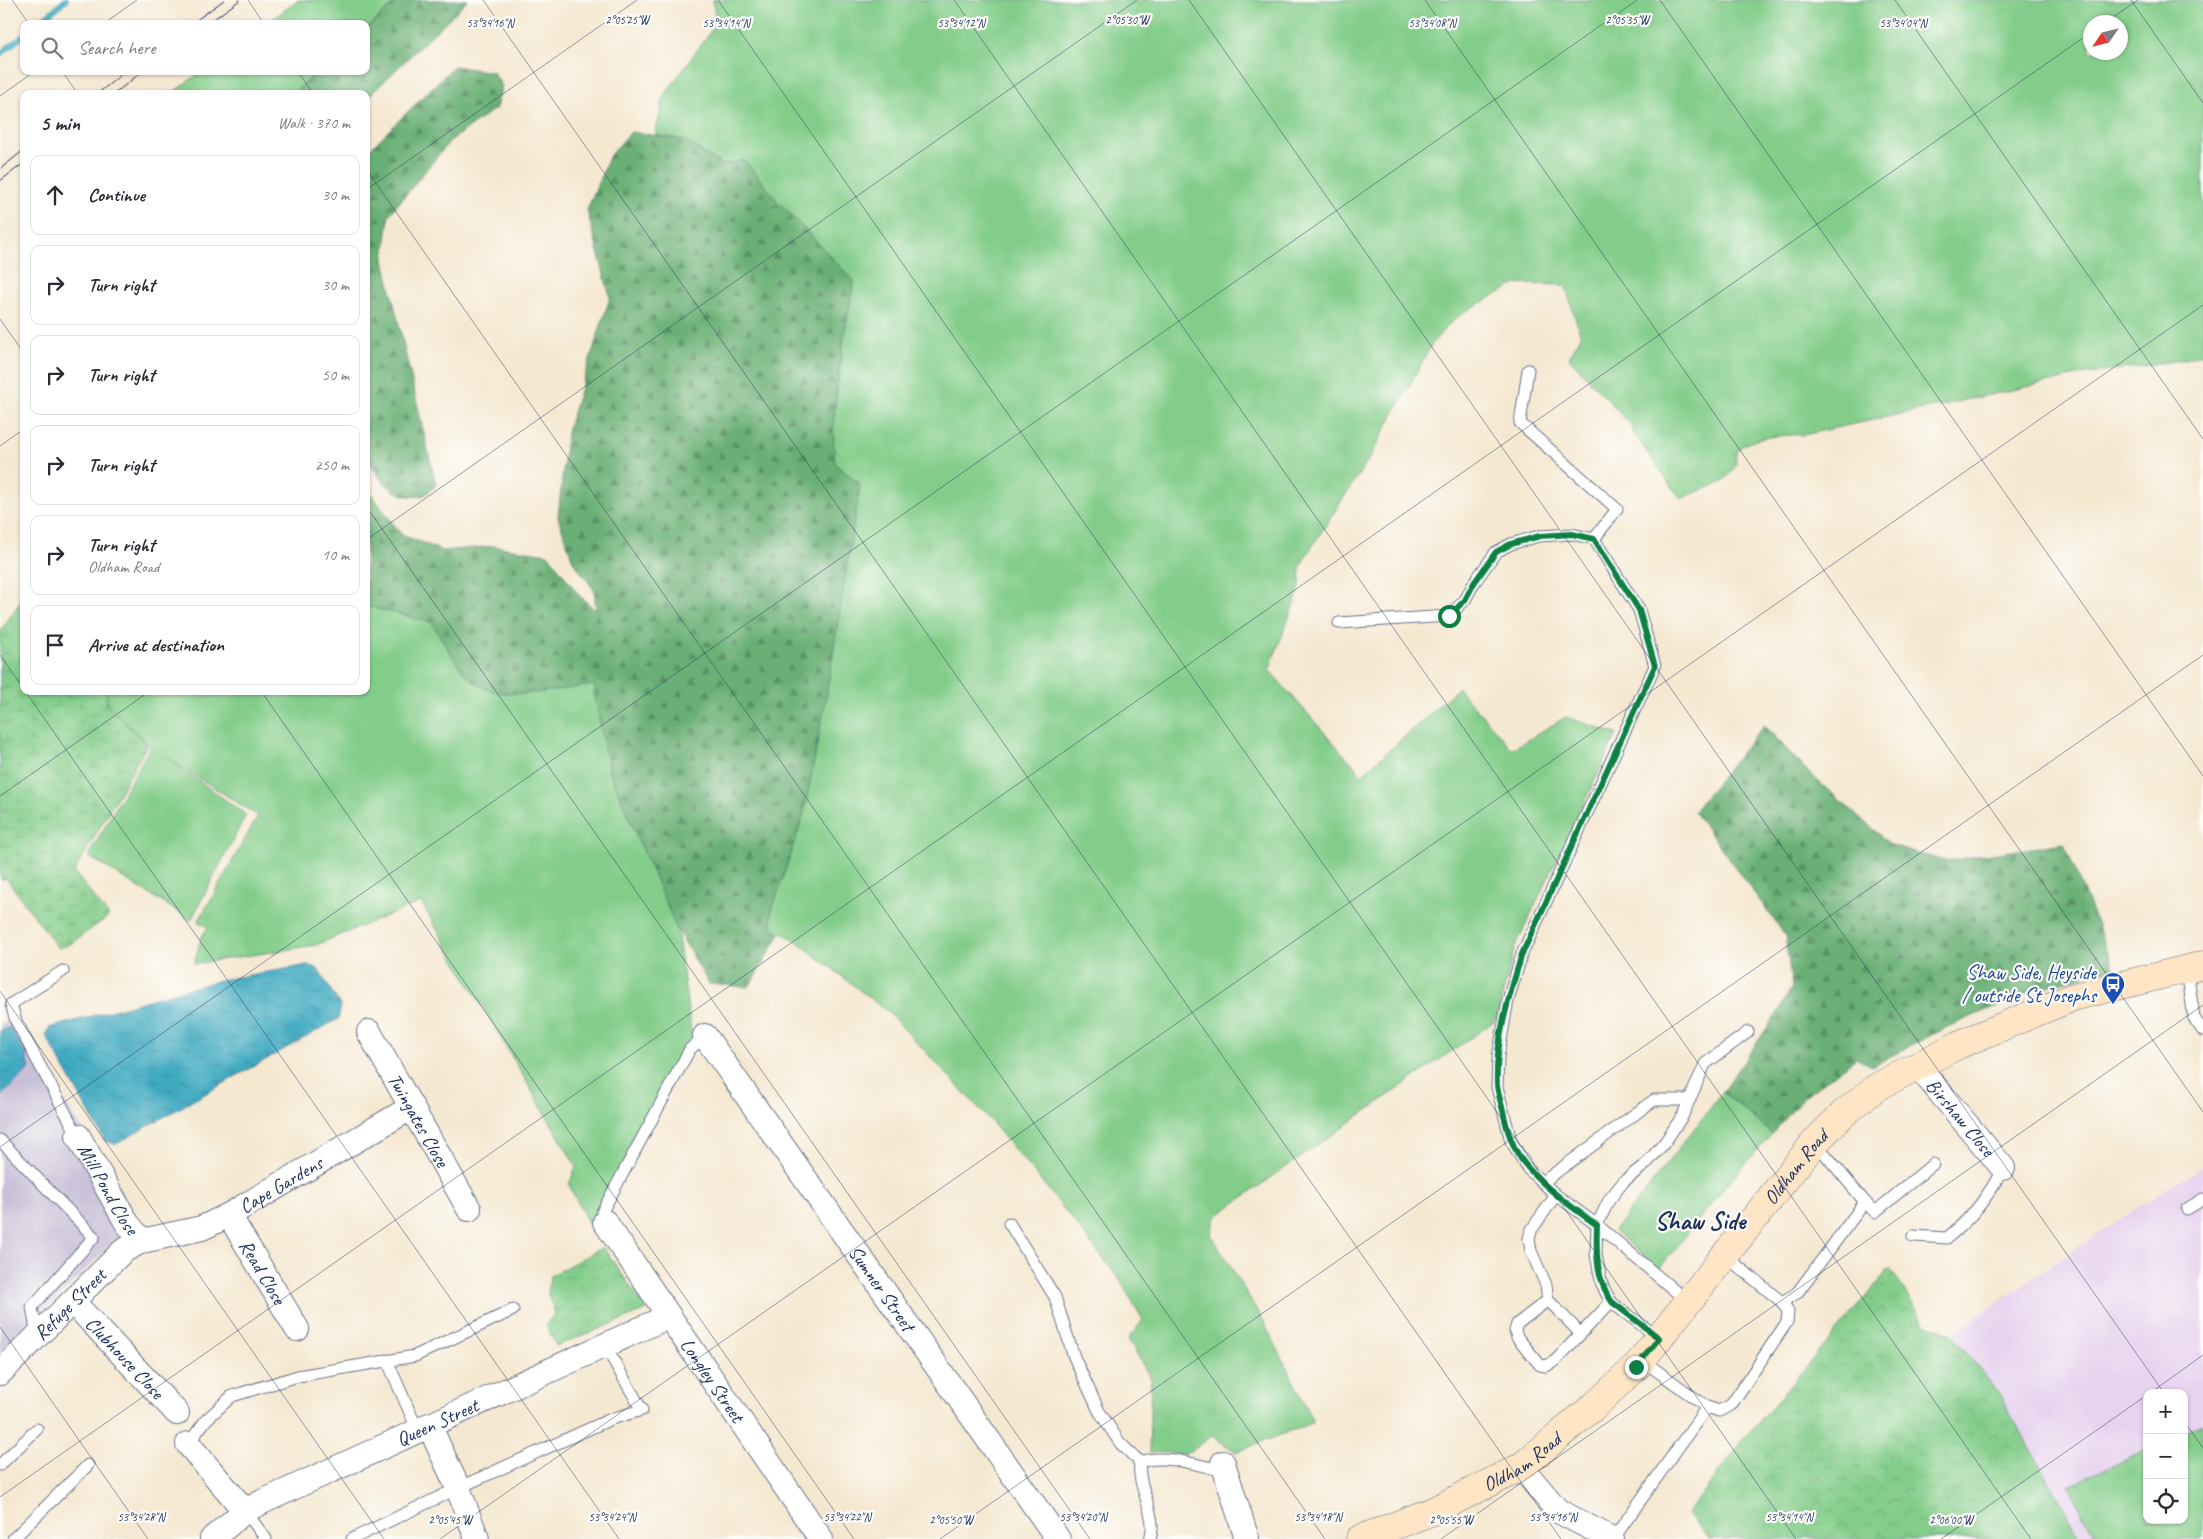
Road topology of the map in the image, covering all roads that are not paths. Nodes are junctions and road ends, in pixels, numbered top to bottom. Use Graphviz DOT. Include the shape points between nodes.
graph roads {
  1 [pos="1528,370"];
  2 [pos="1594,539"];
  3 [pos="1339,623"];
  4 [pos="2195,967"];
  5 [pos="63,971"];
  6 [pos="2203,1031"];
  7 [pos="369,1032"];
  8 [pos="1748,1032"];
  9 [pos="704,1036"];
  10 [pos="1917,1065"];
  11 [pos="1690,1100"];
  12 [pos="412,1107"];
  13 [pos="78,1136"];
  14 [pos="0,1140"];
  15 [pos="1815,1142"];
  16 [pos="1933,1164"];
  17 [pos="2002,1168"];
  18 [pos="1543,1182"];
  19 [pos="1556,1195"];
  20 [pos="2203,1199"];
  21 [pos="1865,1202"];
  22 [pos="469,1209"];
  23 [pos="2187,1209"];
  24 [pos="229,1215"];
  25 [pos="605,1222"];
  26 [pos="1010,1223"];
  27 [pos="1597,1225"];
  28 [pos="1913,1236"];
  29 [pos="142,1241"];
  30 [pos="1724,1255"];
  31 [pos="1548,1300"];
  32 [pos="1688,1301"];
  33 [pos="72,1302"];
  34 [pos="1612,1302"];
  35 [pos="1782,1302"];
  36 [pos="513,1310"];
  37 [pos="669,1316"];
  38 [pos="297,1329"];
  39 [pos="1580,1333"];
  40 [pos="37,1337"];
  41 [pos="1659,1338"];
  42 [pos="604,1344"];
  43 [pos="387,1360"];
  44 [pos="1642,1360"];
  45 [pos="0,1372"];
  46 [pos="1708,1407"];
  47 [pos="177,1413"];
  48 [pos="424,1428"];
  49 [pos="37,1429"];
  50 [pos="188,1444"];
  51 [pos="1140,1462"];
  52 [pos="0,1465"];
  53 [pos="88,1465"];
  54 [pos="1520,1466"];
  55 [pos="1224,1467"];
  56 [pos="458,1488"];
  57 [pos="245,1511"];
  58 [pos="13,1539"];
  59 [pos="212,1539"];
  60 [pos="266,1539"];
  61 [pos="352,1539"];
  62 [pos="477,1539"];
  63 [pos="821,1539"];
  64 [pos="1058,1539"];
  65 [pos="1150,1539"];
  66 [pos="1247,1539"];
  67 [pos="1360,1539"];
  68 [pos="1613,1539"];
  1 -- 2 [label="lane" via="1520,424 1617,509"];
  2 -- 3 [label="lane" via="1572,534 1540,536 1511,544 1496,552 1465,600 1449,616"];
  2 -- 18 [label="lane" via="1639,610 1655,666 1522,954 1508,1000 1498,1057 1497,1087 1511,1141 1528,1168"];
  4 -- 6 [label="lane" via="2194,1018"];
  4 -- 10 [label="main road, Oldham Road" via="2073,997"];
  5 -- 13 [label="lane" via="12,1004 16,1021"];
  7 -- 12 [label="street, Twingates Close"];
  8 -- 11 [label="lane" via="1705,1064"];
  9 -- 25 [label="lane" via="690,1049 602,1212"];
  9 -- 64 [label="street, Sumner Street"];
  10 -- 15 [label="main road, Oldham Road" via="1877,1087"];
  10 -- 17 [label="street, Birshaw Close"];
  11 -- 18 [label="lane" via="1654,1100"];
  11 -- 27 [label="lane" via="1665,1142 1609,1200"];
  12 -- 22 [label="street, Twingates Close"];
  12 -- 24 [label="street, Cape Gardens"];
  13 -- 29 [label="street, Mill Pond Close" via="127,1223"];
  14 -- 40 [label="lane" via="94,1237 32,1307"];
  15 -- 21 [label="lane"];
  15 -- 30 [label="main road, Oldham Road"];
  16 -- 21 [label="lane" via="1875,1212"];
  17 -- 28 [label="lane" via="1970,1219 1947,1238"];
  18 -- 19 [label="lane"];
  19 -- 27 [label="lane"];
  19 -- 31 [label="lane" via="1532,1229 1530,1238 1531,1252 1546,1285"];
  20 -- 23 [label="lane"];
  21 -- 35 [label="lane" via="1797,1293"];
  24 -- 29 [label="street, Cape Gardens" via="202,1228"];
  24 -- 38 [label="street, Read Close"];
  25 -- 37 [label="street, Longley Street"];
  26 -- 51 [label="lane" via="1054,1296 1074,1357 1099,1411 1120,1443"];
  27 -- 32 [label="lane"];
  27 -- 34 [label="lane" via="1596,1255 1602,1285"];
  29 -- 33 [label="street, Refuge Street" via="123,1251"];
  30 -- 32 [label="main road, Oldham Road"];
  30 -- 35 [label="lane"];
  31 -- 39 [label="lane"];
  31 -- 39 [label="lane" via="1517,1324 1515,1331 1537,1362 1540,1365 1551,1364"];
  32 -- 41 [label="main road, Oldham Road"];
  33 -- 40 [label="street, Refuge Street"];
  33 -- 47 [label="street, Clubhouse Close"];
  34 -- 39 [label="lane"];
  34 -- 41 [label="lane"];
  35 -- 46 [label="lane" via="1788,1311 1787,1322 1731,1405 1719,1411"];
  36 -- 43 [label="lane" via="415,1356"];
  37 -- 42 [label="street, Queen Street"];
  37 -- 63 [label="street, Longley Street"];
  40 -- 45 [label="street, Refuge Street"];
  41 -- 44 [label="main road, Oldham Road"];
  42 -- 48 [label="street, Queen Street"];
  42 -- 56 [label="lane" via="642,1410 611,1419"];
  43 -- 48 [label="lane"];
  43 -- 50 [label="lane" via="298,1376 232,1396 206,1420"];
  44 -- 46 [label="lane"];
  44 -- 54 [label="main road, Oldham Road" via="1592,1408"];
  46 -- 68 [label="lane"];
  48 -- 56 [label="street"];
  48 -- 57 [label="street, Queen Street"];
  49 -- 52 [label="lane"];
  50 -- 57 [label="street"];
  51 -- 55 [label="lane" via="1162,1459"];
  51 -- 65 [label="lane" via="1139,1478 1153,1532"];
  53 -- 58 [label="lane"];
  54 -- 67 [label="main road, Oldham Road" via="1433,1511"];
  54 -- 68 [label="street" via="1558,1512"];
  55 -- 66 [label="street"];
  56 -- 61 [label="lane"];
  56 -- 62 [label="street"];
  57 -- 59 [label="street, Queen Street"];
  57 -- 60 [label="lane"];
}
